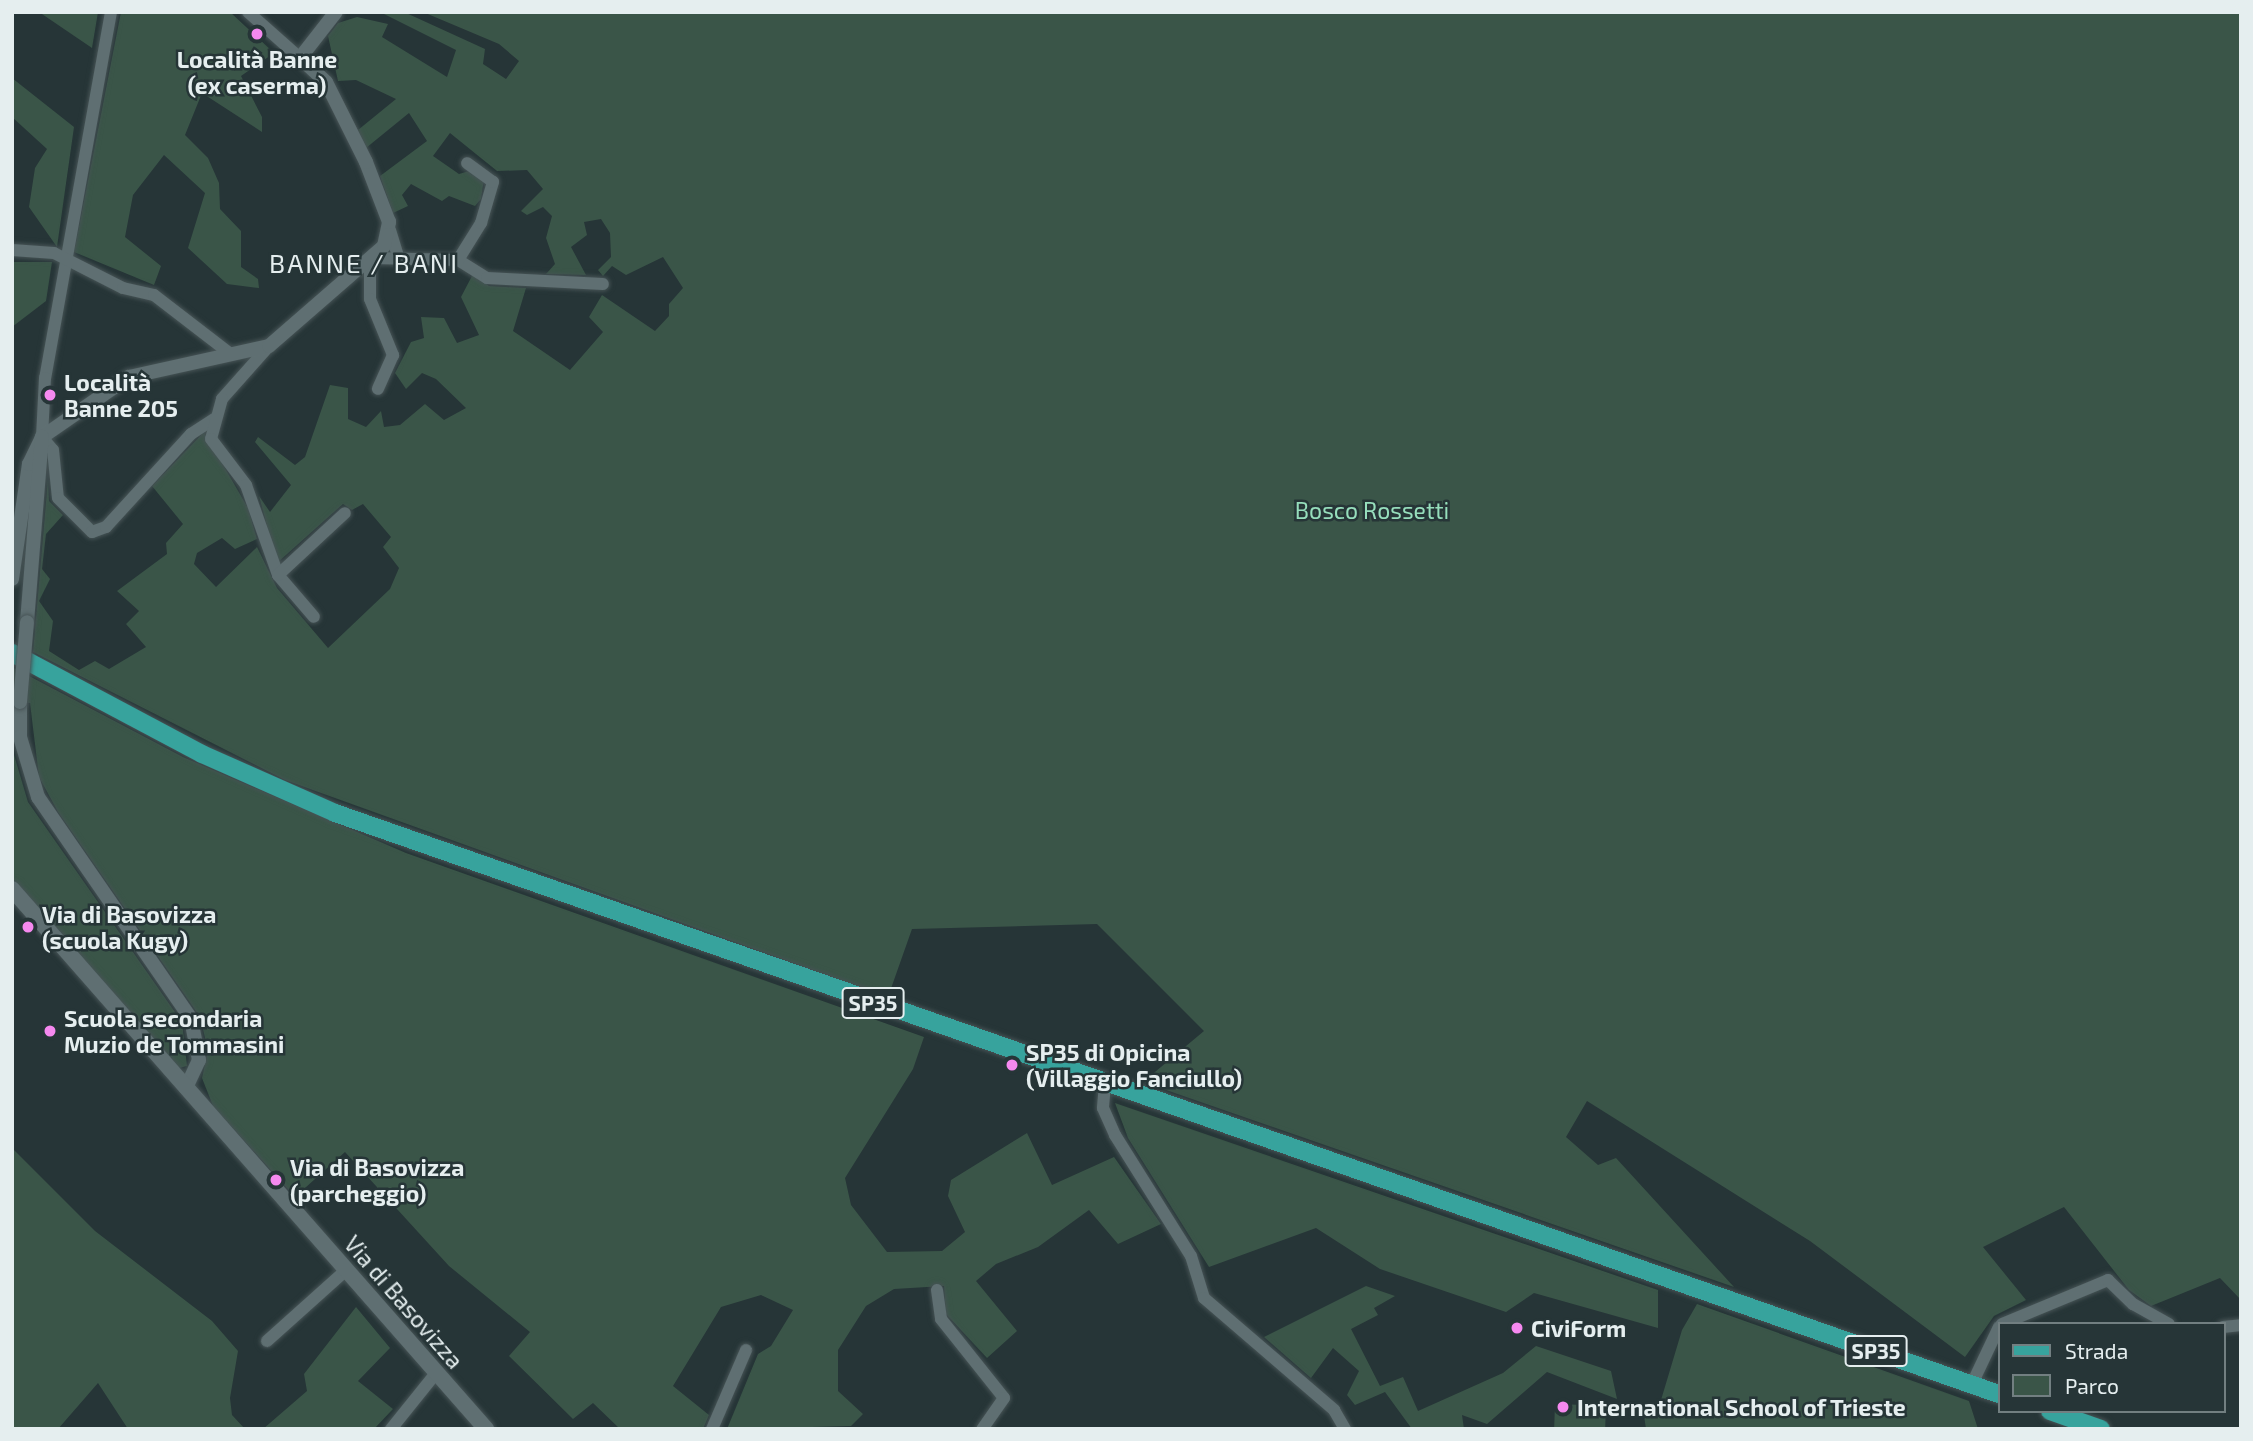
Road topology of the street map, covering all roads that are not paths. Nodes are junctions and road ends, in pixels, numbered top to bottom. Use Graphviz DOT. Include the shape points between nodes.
graph roads {
  1 [pos="111,12"];
  2 [pos="248,12"];
  3 [pos="336,12"];
  4 [pos="300,58"];
  5 [pos="467,163"];
  6 [pos="390,230"];
  7 [pos="12,250"];
  8 [pos="398,256"];
  9 [pos="64,257"];
  10 [pos="372,259"];
  11 [pos="458,260"];
  12 [pos="603,284"];
  13 [pos="269,345"];
  14 [pos="228,352"];
  15 [pos="378,389"];
  16 [pos="214,419"];
  17 [pos="41,437"];
  18 [pos="26,484"];
  19 [pos="345,513"];
  20 [pos="12,514"];
  21 [pos="278,575"];
  22 [pos="12,579"];
  23 [pos="314,617"];
  24 [pos="12,653"];
  25 [pos="12,890"];
  26 [pos="1105,1084"];
  27 [pos="186,1088"];
  28 [pos="346,1270"];
  29 [pos="937,1290"];
  30 [pos="2008,1322"];
  31 [pos="2165,1322"];
  32 [pos="1997,1333"];
  33 [pos="267,1341"];
  34 [pos="746,1350"];
  35 [pos="436,1373"];
  36 [pos="1972,1384"];
  37 [pos="1997,1393"];
  38 [pos="2056,1413"];
  39 [pos="391,1429"];
  40 [pos="486,1429"];
  41 [pos="712,1429"];
  42 [pos="982,1429"];
  43 [pos="1345,1429"];
  44 [pos="2101,1429"];
  1 -- 9 [label="street"];
  2 -- 4 [label="street"];
  3 -- 4 [label="street"];
  4 -- 6 [label="street" via="337,99"];
  5 -- 11 [label="street" via="493,182 481,223"];
  6 -- 8 [label="street"];
  6 -- 10 [label="street"];
  7 -- 9 [label="street"];
  8 -- 10 [label="street"];
  8 -- 11 [label="street"];
  9 -- 14 [label="street" via="122,288 154,295"];
  9 -- 17 [label="street"];
  10 -- 13 [label="street"];
  10 -- 15 [label="street" via="370,299 393,355"];
  11 -- 12 [label="street" via="487,278"];
  13 -- 14 [label="street"];
  13 -- 16 [label="street" via="222,399"];
  14 -- 17 [label="street" via="129,377"];
  16 -- 17 [label="street" via="191,434 114,520 92,532 58,498 53,450"];
  16 -- 21 [label="street" via="214,447 246,485"];
  17 -- 18 [label="street"];
  17 -- 27 [label="street, bridge" via="20,737 38,797 191,1019 198,1060"];
  18 -- 20 [label="street"];
  18 -- 22 [label="street"];
  19 -- 21 [label="street"];
  21 -- 23 [label="street"];
  24 -- 26 [label="main road, SP35" via="202,754 335,813"];
  25 -- 27 [label="main road, Via di Basovizza"];
  26 -- 36 [label="main road, SP35"];
  26 -- 43 [label="street" via="1103,1108 1115,1135 1191,1256 1204,1298 1334,1410"];
  27 -- 28 [label="main road, Via di Basovizza"];
  28 -- 33 [label="street"];
  28 -- 35 [label="main road, Via di Basovizza"];
  29 -- 42 [label="street" via="941,1319 1004,1398"];
  30 -- 31 [label="street" via="2108,1280 2133,1304"];
  32 -- 36 [label="street"];
  34 -- 41 [label="street"];
  35 -- 39 [label="street"];
  35 -- 40 [label="main road, Via di Basovizza"];
  36 -- 37 [label="main road, SP35"];
  38 -- 44 [label="main road"];
}
